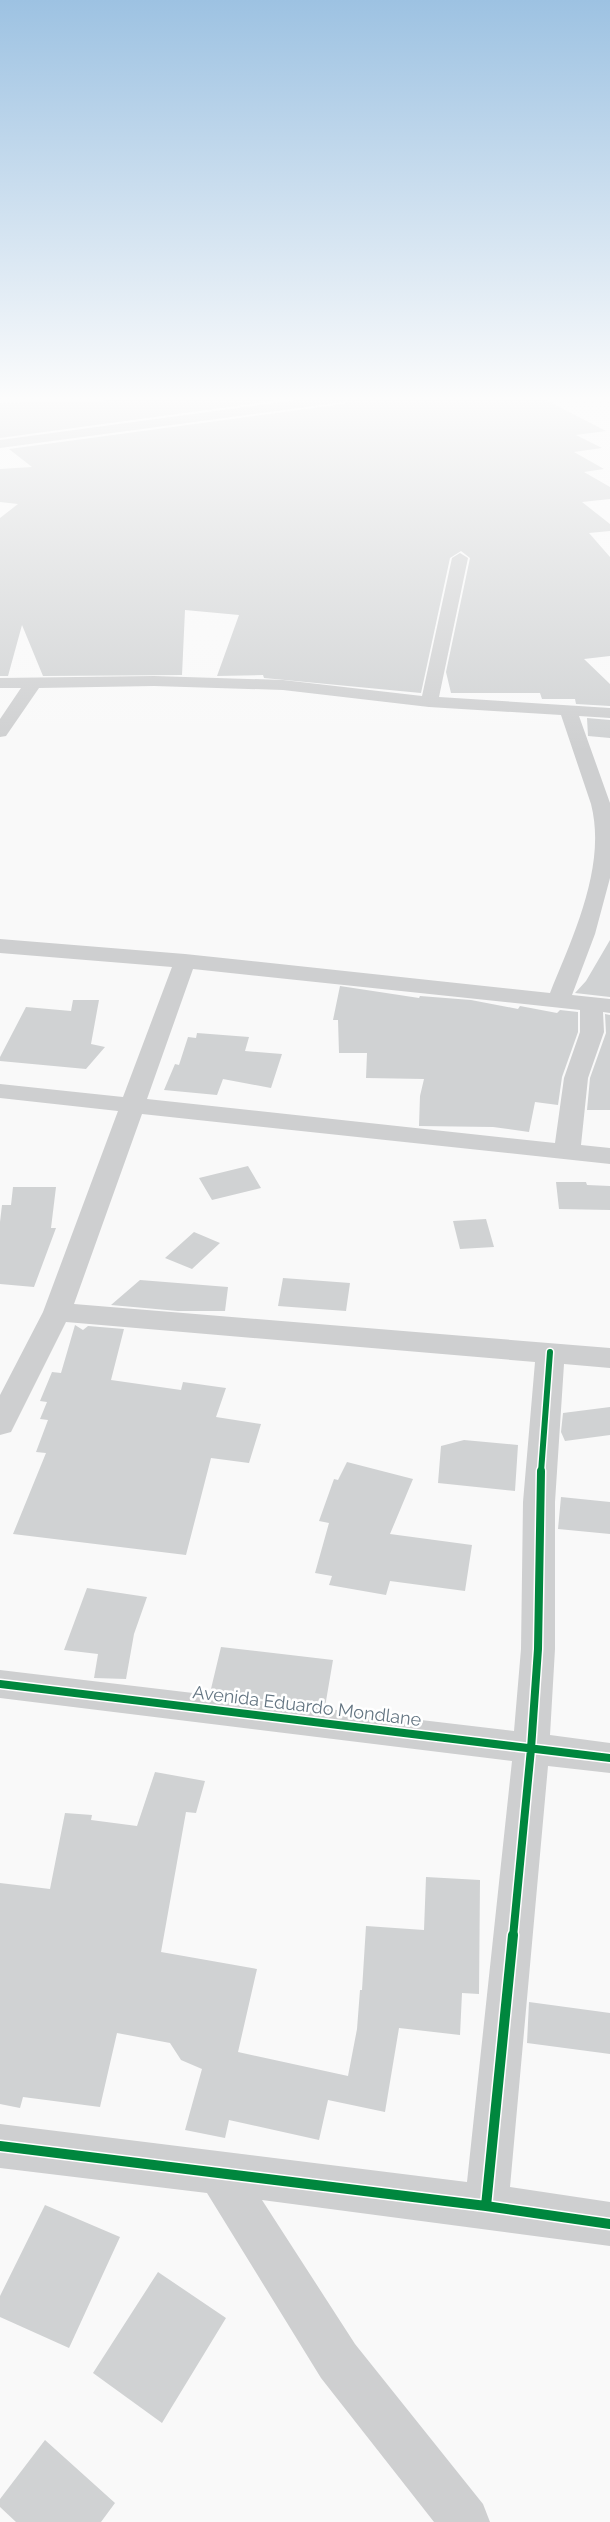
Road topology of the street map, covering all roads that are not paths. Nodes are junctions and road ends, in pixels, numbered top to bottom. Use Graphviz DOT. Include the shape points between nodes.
graph roads {
  1 [pos="460,558"];
  2 [pos="0,683"];
  3 [pos="33,683"];
  4 [pos="429,702"];
  5 [pos="568,712"];
  6 [pos="610,713"];
  7 [pos="0,732"];
  8 [pos="0,946"];
  9 [pos="185,961"];
  10 [pos="559,1000"];
  11 [pos="601,1006"];
  12 [pos="0,1091"];
  13 [pos="133,1104"];
  14 [pos="567,1152"];
  15 [pos="610,1156"];
  16 [pos="57,1312"];
  17 [pos="550,1352"];
  18 [pos="610,1358"];
  19 [pos="0,1424"];
  20 [pos="0,1684"];
  21 [pos="531,1749"];
  22 [pos="610,1758"];
  23 [pos="0,2146"];
  24 [pos="219,2172"];
  25 [pos="486,2206"];
  26 [pos="610,2224"];
  27 [pos="465,2522"];
  1 -- 4 [label="street"];
  2 -- 3 [label="street"];
  3 -- 4 [label="street" via="154,681 283,685"];
  3 -- 7 [label="street"];
  4 -- 5 [label="street"];
  5 -- 6 [label="street"];
  5 -- 10 [label="street" via="604,817 606,855 588,924"];
  8 -- 9 [label="street"];
  9 -- 10 [label="street"];
  9 -- 13 [label="street"];
  10 -- 11 [label="street"];
  11 -- 14 [label="street" via="576,1078"];
  12 -- 13 [label="street"];
  13 -- 14 [label="street"];
  13 -- 16 [label="street"];
  14 -- 15 [label="street"];
  16 -- 17 [label="street"];
  16 -- 19 [label="street"];
  17 -- 18 [label="street"];
  17 -- 21 [label="street" via="539,1502 538,1649"];
  20 -- 21 [label="street, Avenida Eduardo Mondlane"];
  21 -- 22 [label="street, Avenida Eduardo Mondlane"];
  21 -- 25 [label="street"];
  23 -- 24 [label="street"];
  24 -- 25 [label="street"];
  24 -- 27 [label="street" via="338,2361"];
  25 -- 26 [label="street"];
}
